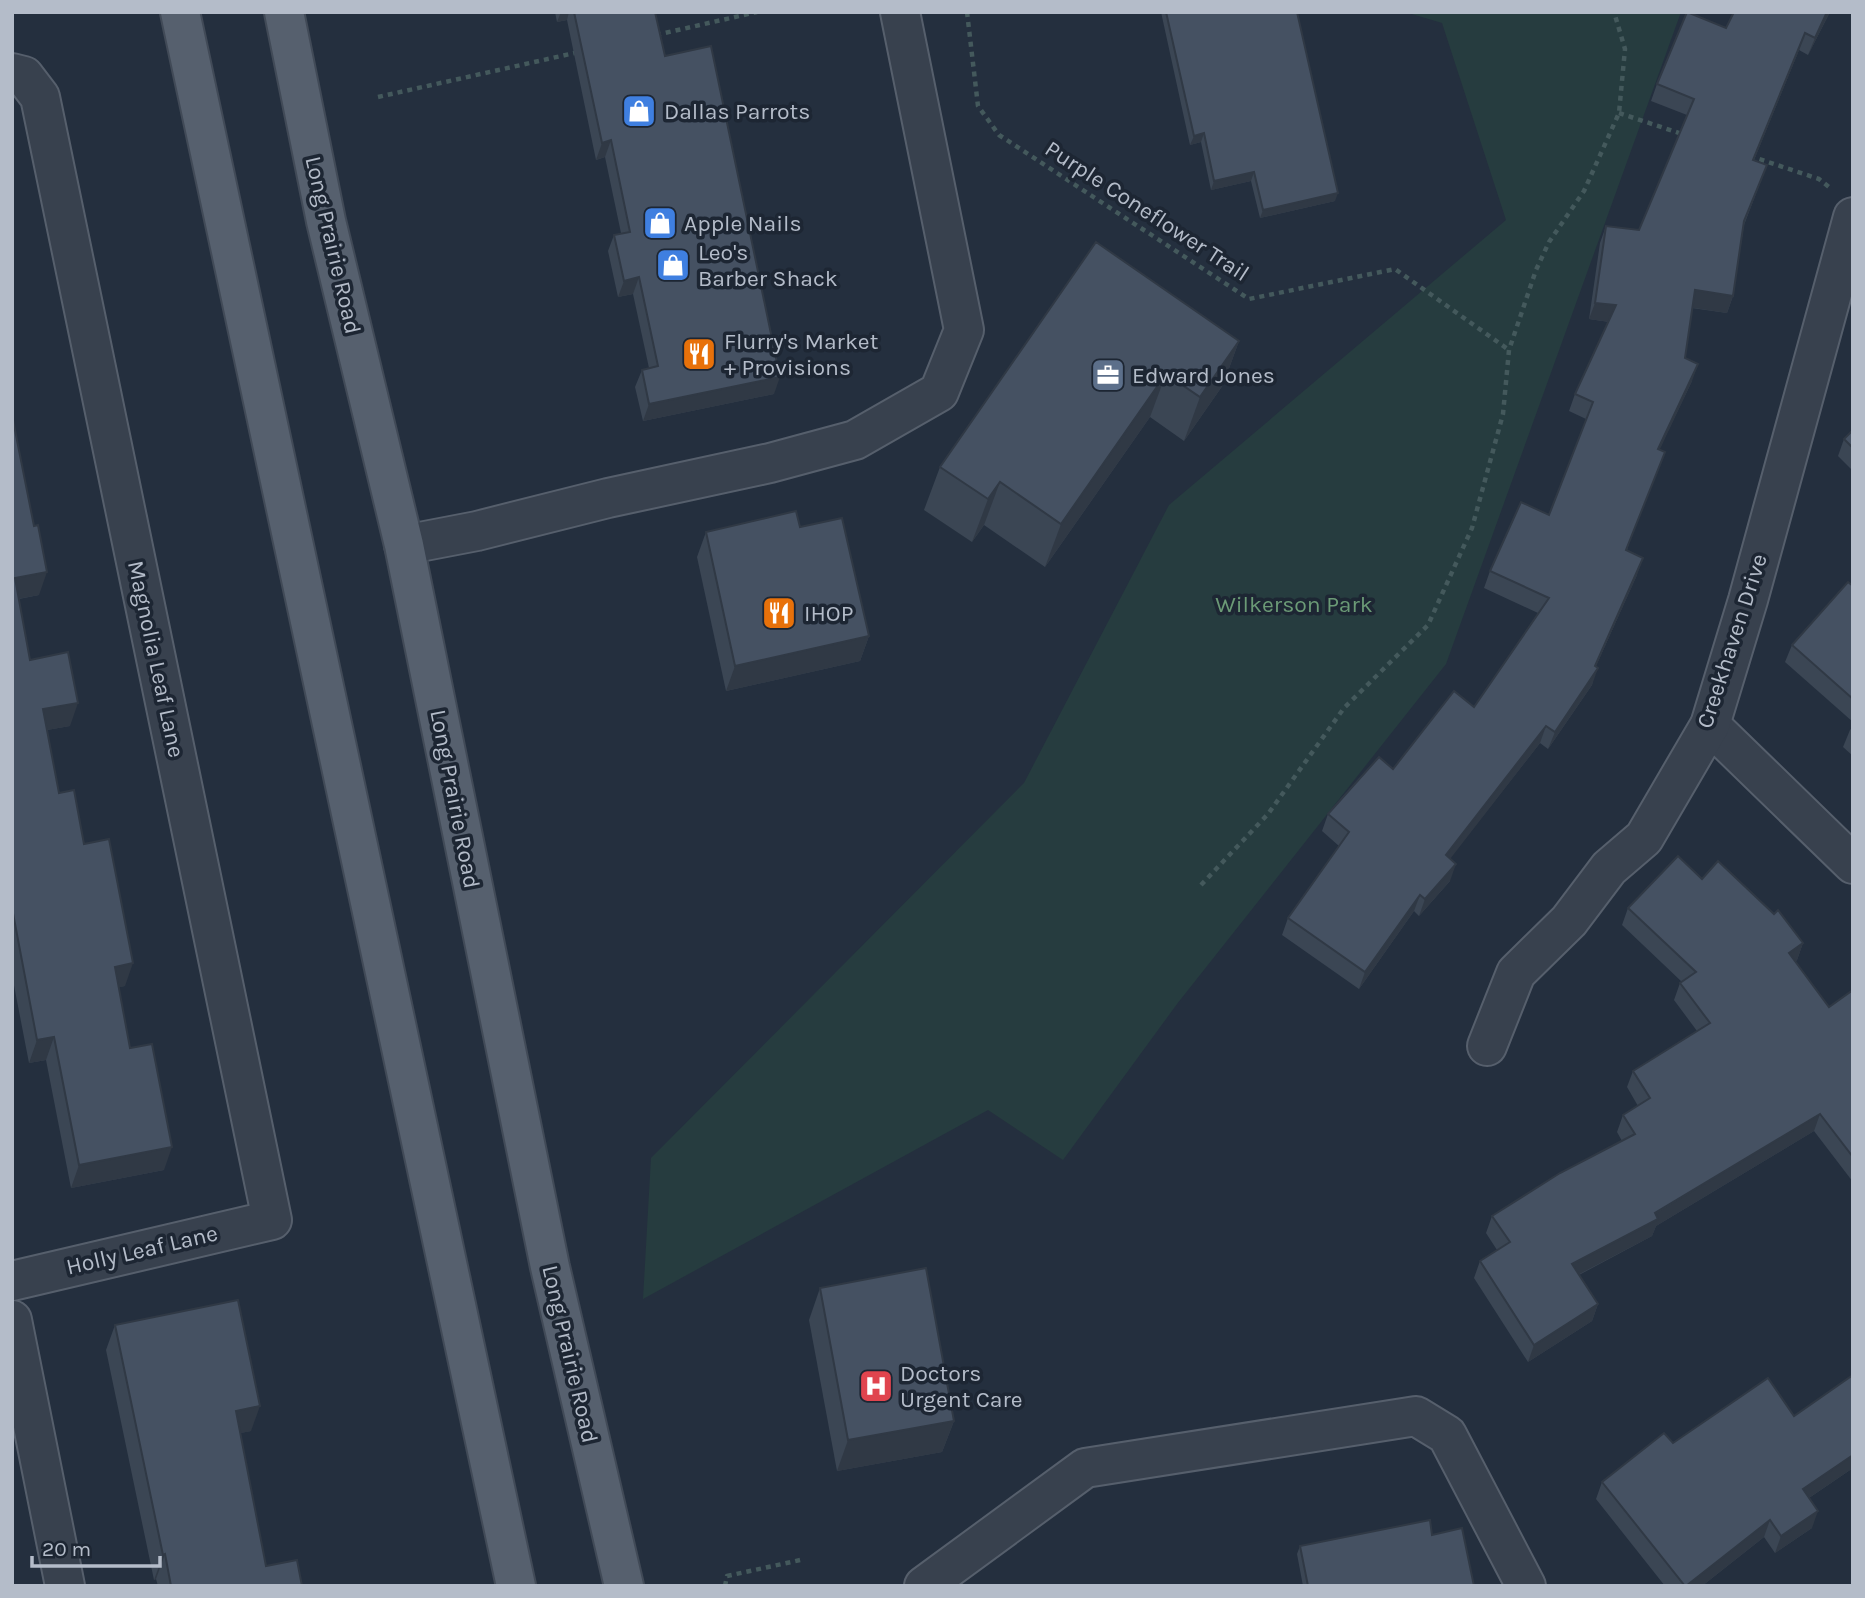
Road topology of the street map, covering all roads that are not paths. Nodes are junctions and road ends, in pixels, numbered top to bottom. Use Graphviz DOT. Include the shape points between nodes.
graph roads {
  1 [pos="180,12"];
  2 [pos="284,12"];
  3 [pos="900,12"];
  4 [pos="26,85"];
  5 [pos="1844,204"];
  6 [pos="404,545"];
  7 [pos="1710,725"];
  8 [pos="1853,864"];
  9 [pos="1487,1046"];
  10 [pos="272,1220"];
  11 [pos="12,1281"];
  12 [pos="12,1320"];
  13 [pos="65,1586"];
  14 [pos="516,1586"];
  15 [pos="624,1586"];
  16 [pos="924,1586"];
  17 [pos="1526,1586"];
  1 -- 14 [label="main road"];
  2 -- 6 [label="main road, Long Prairie Road" via="326,221"];
  3 -- 6 [label="street" via="964,330 939,392 855,440"];
  4 -- 10 [label="street, Magnolia Leaf Lane"];
  5 -- 7 [label="street, Creekhaven Drive" via="1751,587"];
  6 -- 15 [label="main road, Long Prairie Road" via="550,1267"];
  7 -- 8 [label="street"];
  7 -- 9 [label="street, Creekhaven Drive" via="1644,838 1609,868 1569,921 1516,973"];
  10 -- 11 [label="street, Holly Leaf Lane"];
  12 -- 13 [label="street"];
  16 -- 17 [label="street" via="1085,1468 1416,1416 1447,1435"];
}
